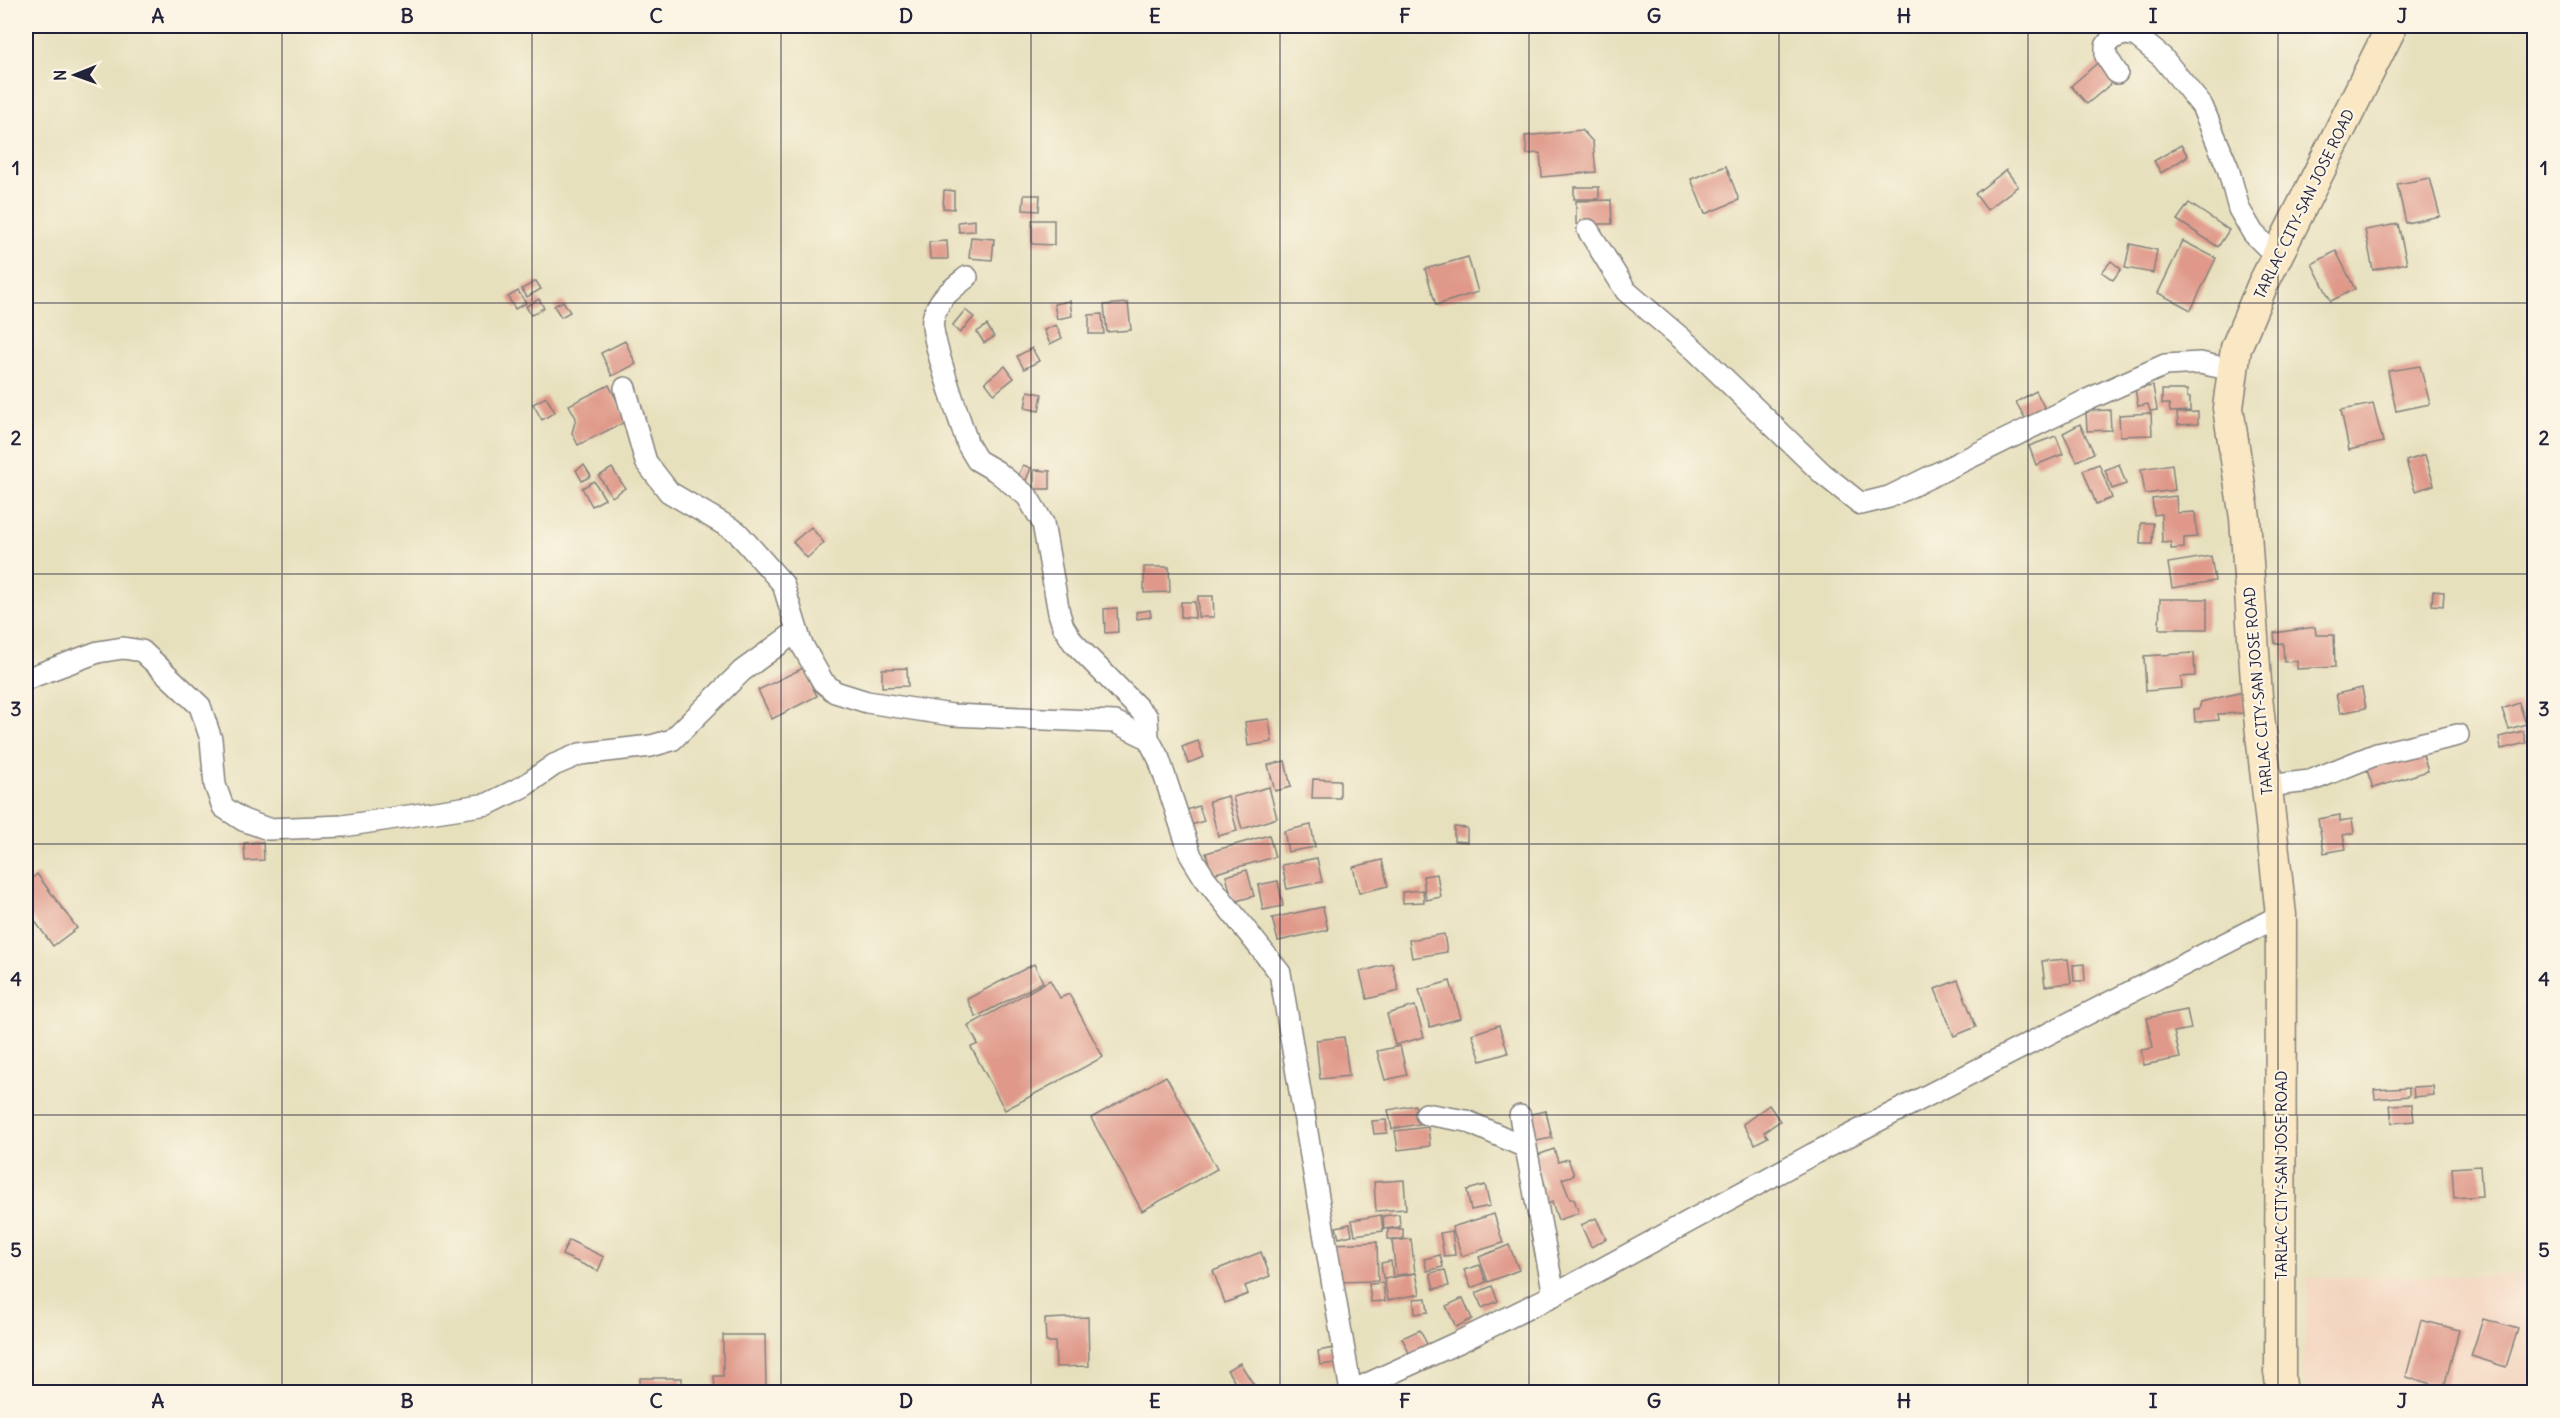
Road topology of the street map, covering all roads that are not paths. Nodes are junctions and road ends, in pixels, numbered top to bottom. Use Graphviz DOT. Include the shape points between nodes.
graph roads {
  1 [pos="2392,26"];
  2 [pos="2116,73"];
  3 [pos="1588,230"];
  4 [pos="2277,257"];
  5 [pos="967,277"];
  6 [pos="2233,370"];
  7 [pos="625,388"];
  8 [pos="797,631"];
  9 [pos="26,679"];
  10 [pos="2458,735"];
  11 [pos="1148,738"];
  12 [pos="2266,786"];
  13 [pos="2281,915"];
  14 [pos="1426,1114"];
  15 [pos="1520,1116"];
  16 [pos="1526,1147"];
  17 [pos="1554,1295"];
  18 [pos="1350,1392"];
  19 [pos="2282,1392"];
  1 -- 4 [label="main road, TARLAC CITY-SAN JOSE ROAD"];
  2 -- 4 [label="street" via="2106,56 2106,45 2124,33 2135,35 2162,57 2202,106 2228,168 2239,209 2253,232"];
  3 -- 6 [label="street" via="1626,291 1695,351 1823,474 1861,504 1889,497 2165,365 2200,363"];
  4 -- 6 [label="main road, TARLAC CITY-SAN JOSE ROAD" via="2236,348"];
  5 -- 11 [label="street" via="942,298 932,321 968,444 977,460 1026,496 1043,523 1063,626 1073,642 1147,717"];
  6 -- 12 [label="main road, TARLAC CITY-SAN JOSE ROAD" via="2228,408 2245,518"];
  7 -- 8 [label="street" via="646,462 669,492 737,532 783,584"];
  8 -- 9 [label="street" via="742,671 672,740 580,754 488,804 343,825 268,829 223,807 215,785 211,739 200,706 142,651 123,648 98,652"];
  8 -- 11 [label="street" via="823,682 835,692 867,702 952,715 1115,722"];
  10 -- 12 [label="street" via="2377,754 2310,781"];
  11 -- 18 [label="street" via="1159,759 1191,856 1280,974"];
  12 -- 13 [label="main road, TARLAC CITY-SAN JOSE ROAD"];
  13 -- 17 [label="street" via="1813,1154"];
  13 -- 19 [label="main road, TARLAC CITY-SAN JOSE ROAD"];
  14 -- 16 [label="street" via="1466,1121"];
  15 -- 16 [label="street"];
  16 -- 17 [label="street"];
  17 -- 18 [label="street"];
}
